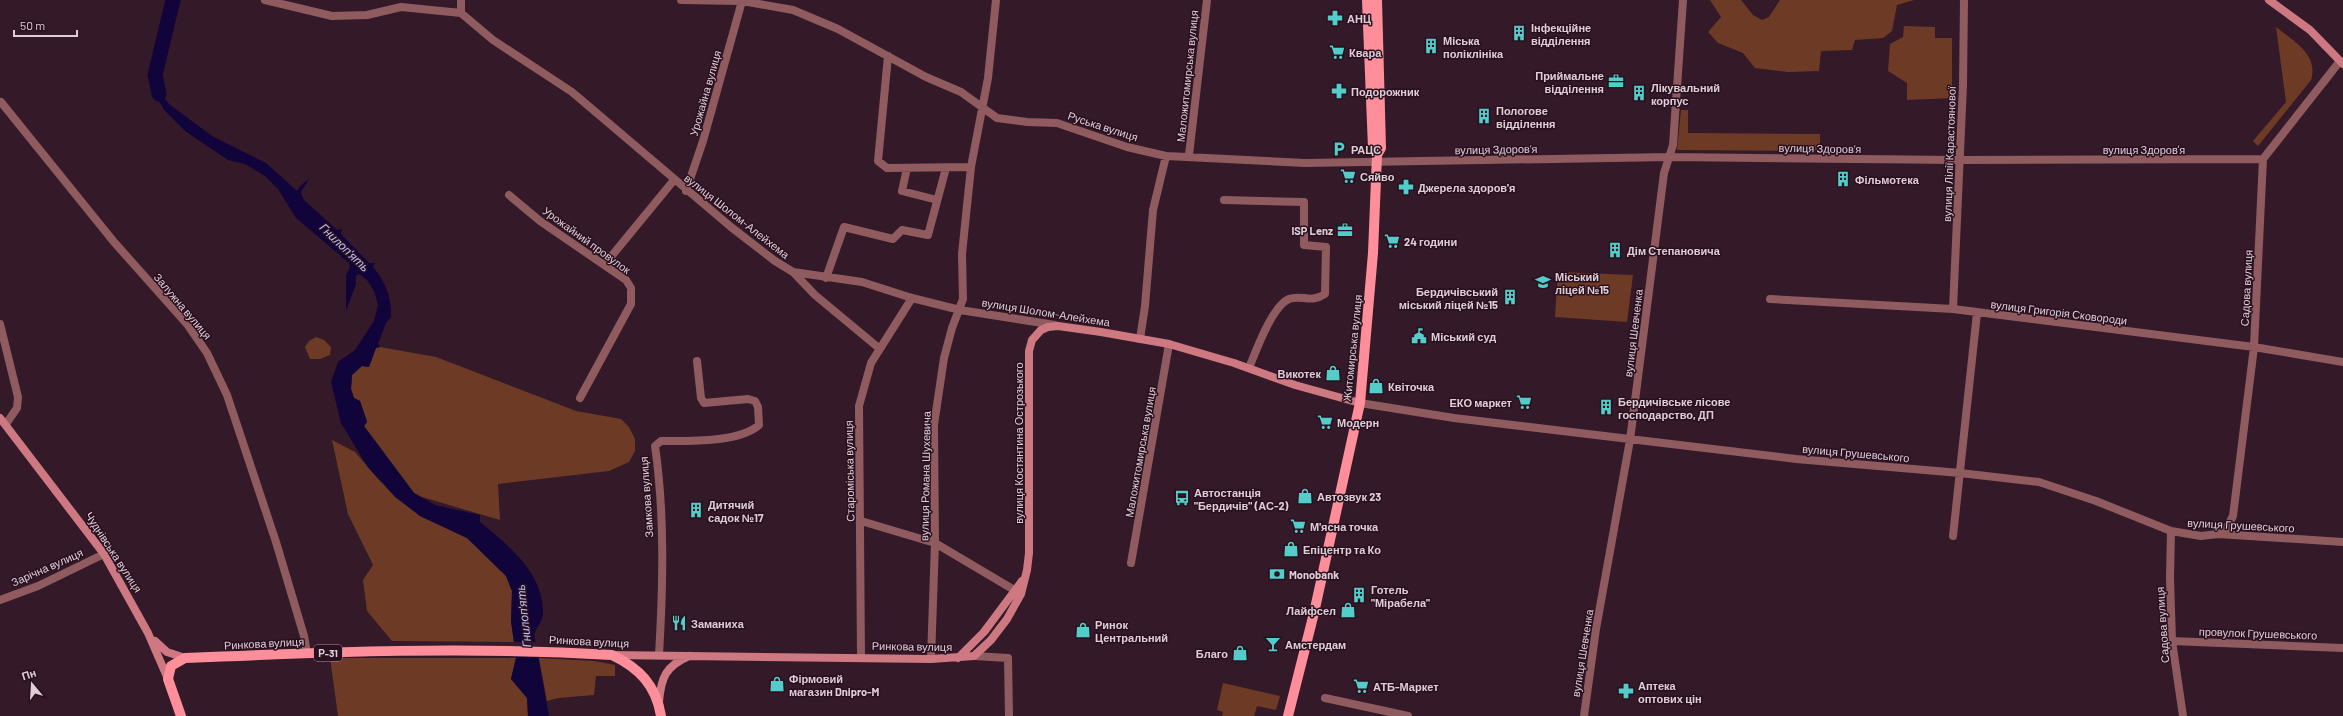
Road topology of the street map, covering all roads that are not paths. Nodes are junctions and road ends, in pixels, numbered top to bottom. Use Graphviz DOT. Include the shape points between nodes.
graph roads {
  1 [pos="265,0"];
  2 [pos="461,0"];
  3 [pos="682,0"];
  4 [pos="724,0"];
  5 [pos="996,0"];
  6 [pos="1207,0"];
  7 [pos="1367,0"];
  8 [pos="1377,0"];
  9 [pos="1683,0"];
  10 [pos="1964,0"];
  11 [pos="2268,0"];
  12 [pos="742,1"];
  13 [pos="461,13"];
  14 [pos="888,56"];
  15 [pos="2342,62"];
  16 [pos="0,101"];
  17 [pos="982,107"];
  18 [pos="1189,155"];
  19 [pos="1166,156"];
  20 [pos="1669,157"];
  21 [pos="1377,158"];
  22 [pos="2263,159"];
  23 [pos="1958,160"];
  24 [pos="971,167"];
  25 [pos="906,168"];
  26 [pos="946,168"];
  27 [pos="674,180"];
  28 [pos="686,191"];
  29 [pos="509,195"];
  30 [pos="937,200"];
  31 [pos="1224,200"];
  32 [pos="605,264"];
  33 [pos="793,272"];
  34 [pos="826,278"];
  35 [pos="912,298"];
  36 [pos="1770,298"];
  37 [pos="960,310"];
  38 [pos="1953,310"];
  39 [pos="1977,313"];
  40 [pos="0,324"];
  41 [pos="1058,326"];
  42 [pos="1140,339"];
  43 [pos="1169,344"];
  44 [pos="2254,348"];
  45 [pos="880,349"];
  46 [pos="697,361"];
  47 [pos="2343,362"];
  48 [pos="1249,368"];
  49 [pos="580,398"];
  50 [pos="1360,403"];
  51 [pos="0,418"];
  52 [pos="6,424"];
  53 [pos="1630,440"];
  54 [pos="1960,473"];
  55 [pos="861,521"];
  56 [pos="2171,531"];
  57 [pos="2218,534"];
  58 [pos="1953,536"];
  59 [pos="2343,542"];
  60 [pos="935,543"];
  61 [pos="104,554"];
  62 [pos="1131,563"];
  63 [pos="1025,578"];
  64 [pos="1016,591"];
  65 [pos="0,600"];
  66 [pos="148,633"];
  67 [pos="2172,641"];
  68 [pos="2343,648"];
  69 [pos="307,653"];
  70 [pos="612,655"];
  71 [pos="659,655"];
  72 [pos="692,655"];
  73 [pos="974,656"];
  74 [pos="861,657"];
  75 [pos="184,658"];
  76 [pos="957,658"];
  77 [pos="931,659"];
  78 [pos="168,679"];
  79 [pos="1325,698"];
  80 [pos="659,702"];
  81 [pos="181,716"];
  82 [pos="660,716"];
  83 [pos="1009,716"];
  84 [pos="1288,716"];
  85 [pos="1408,716"];
  86 [pos="1584,716"];
  87 [pos="2183,716"];
  1 -- 13 [label="street" via="332,16 367,15 401,7"];
  2 -- 13 [label="street"];
  3 -- 4 [label="street, Руська вулиця"];
  4 -- 12 [label="street, Руська вулиця"];
  5 -- 17 [label="street, вулиця Романа Шухевича" via="988,78"];
  6 -- 18 [label="street, Маложитомирська вулиця"];
  7 -- 21 [label="main road" via="1373,148"];
  8 -- 21 [label="main road, Житомирська вулиця" via="1381,148"];
  9 -- 20 [label="street, вулиця Шевченка" via="1677,104 1673,145"];
  10 -- 23 [label="street, вулиця Лілії Карастоянової" via="1963,85"];
  11 -- 15 [label="main road" via="2310,30"];
  12 -- 14 [label="street, Руська вулиця" via="793,10 838,28"];
  12 -- 28 [label="street, Урожайна вулиця" via="703,141"];
  13 -- 27 [label="street, вулиця Шолом-Алейхема" via="493,40 572,92"];
  14 -- 17 [label="street, Руська вулиця" via="926,77 961,92"];
  14 -- 25 [label="street" via="878,161 887,168"];
  15 -- 22 [label="street"];
  16 -- 69 [label="street, Залужна вулиця" via="114,242 187,324 207,353 228,395 276,542"];
  17 -- 19 [label="street, Руська вулиця" via="997,118 1057,123 1127,147"];
  17 -- 24 [label="street, вулиця Романа Шухевича"];
  18 -- 19 [label="street, Руська вулиця"];
  18 -- 21 [label="street, Руська вулиця" via="1305,163"];
  19 -- 42 [label="street, Маложитомирська вулиця" via="1154,210"];
  20 -- 21 [label="street, вулиця Здоровʼя"];
  20 -- 23 [label="street, вулиця Здоровʼя"];
  20 -- 53 [label="street, вулиця Шевченка" via="1664,173"];
  21 -- 50 [label="main road, Житомирська вулиця" via="1372,261"];
  22 -- 23 [label="street, вулиця Здоровʼя"];
  22 -- 44 [label="street, Садова вулиця"];
  23 -- 38 [label="street, вулиця Лілії Карастоянової"];
  24 -- 26 [label="street"];
  24 -- 37 [label="street, вулиця Романа Шухевича" via="962,254 963,299"];
  25 -- 26 [label="street"];
  25 -- 30 [label="street" via="902,191"];
  26 -- 30 [label="street"];
  27 -- 28 [label="street, вулиця Шолом-Алейхема"];
  27 -- 32 [label="street"];
  28 -- 33 [label="street, вулиця Шолом-Алейхема" via="775,261"];
  29 -- 32 [label="street, Урожайний провулок" via="540,220"];
  30 -- 34 [label="street" via="928,235 902,230 893,240 844,227"];
  31 -- 48 [label="street" via="1304,202 1304,245 1326,247 1324,294 1316,300 1290,298 1279,306"];
  32 -- 49 [label="street, Урожайний провулок" via="626,280 632,296 631,304"];
  33 -- 34 [label="street, вулиця Шолом-Алейхема"];
  33 -- 45 [label="street" via="815,295"];
  34 -- 35 [label="street, вулиця Шолом-Алейхема" via="862,282"];
  35 -- 37 [label="street, вулиця Шолом-Алейхема"];
  35 -- 45 [label="street, Староміська вулиця"];
  36 -- 38 [label="street, вулиця Григорія Сковороди"];
  37 -- 41 [label="street, вулиця Шолом-Алейхема"];
  37 -- 60 [label="street, вулиця Романа Шухевича" via="944,358 934,425"];
  38 -- 39 [label="street, вулиця Григорія Сковороди"];
  39 -- 44 [label="street, вулиця Григорія Сковороди"];
  39 -- 54 [label="street"];
  40 -- 52 [label="street" via="18,397 17,408"];
  41 -- 42 [label="main road, вулиця Шолом-Алейхема"];
  41 -- 63 [label="main road, вулиця Костянтина Острозького" via="1041,330 1032,340 1029,351 1029,553"];
  42 -- 43 [label="main road, вулиця Шолом-Алейхема"];
  43 -- 48 [label="main road, вулиця Шолом-Алейхема"];
  43 -- 62 [label="street, Маложитомирська вулиця"];
  44 -- 47 [label="street, вулиця Григорія Сковороди"];
  44 -- 57 [label="street, Садова вулиця" via="2233,516 2226,529"];
  45 -- 55 [label="street, Староміська вулиця" via="871,363 859,406"];
  46 -- 71 [label="street, Замкова вулиця" via="701,398 704,403 748,399 755,401 759,425 747,433 713,439 662,441 654,446 658,470 662,565"];
  48 -- 50 [label="main road, вулиця Шолом-Алейхема" via="1294,385"];
  50 -- 53 [label="street, вулиця Грушевського" via="1454,418"];
  50 -- 84 [label="main road, Житомирська вулиця" via="1314,613"];
  51 -- 52 [label="main road, Чуднівська вулиця"];
  52 -- 61 [label="main road, Чуднівська вулиця"];
  53 -- 54 [label="street, вулиця Грушевського" via="1796,459"];
  53 -- 86 [label="street, вулиця Шевченка" via="1596,629"];
  54 -- 56 [label="street, вулиця Грушевського" via="2039,482 2096,501"];
  54 -- 58 [label="street"];
  55 -- 60 [label="street"];
  55 -- 74 [label="street, Староміська вулиця"];
  56 -- 57 [label="street, вулиця Грушевського" via="2201,536"];
  56 -- 67 [label="street, Садова вулиця"];
  57 -- 59 [label="street, вулиця Грушевського"];
  60 -- 64 [label="street"];
  60 -- 77 [label="street, вулиця Романа Шухевича"];
  61 -- 65 [label="street, Зарічна вулиця" via="38,586"];
  61 -- 66 [label="main road, Чуднівська вулиця"];
  63 -- 64 [label="main road"];
  63 -- 73 [label="main road, вулиця Костянтина Острозького" via="1013,610 991,640"];
  64 -- 76 [label="main road" via="976,642"];
  66 -- 75 [label="main road" via="167,652"];
  66 -- 78 [label="main road, Чуднівська вулиця"];
  67 -- 68 [label="street, провулок Грушевського"];
  67 -- 87 [label="street, Садова вулиця"];
  69 -- 70 [label="main road, Ринкова вулиця / Р-31" via="502,650"];
  69 -- 75 [label="main road, Ринкова вулиця / Р-31"];
  70 -- 71 [label="main road, Ринкова вулиця"];
  70 -- 80 [label="main road" via="626,661 643,675"];
  71 -- 72 [label="main road, Ринкова вулиця"];
  72 -- 74 [label="main road, Ринкова вулиця"];
  72 -- 80 [label="main road" via="669,668 662,682"];
  73 -- 76 [label="main road, Ринкова вулиця"];
  73 -- 83 [label="street" via="1008,658"];
  74 -- 77 [label="main road, Ринкова вулиця"];
  75 -- 78 [label="main road" via="171,666"];
  76 -- 77 [label="main road, Ринкова вулиця"];
  78 -- 81 [label="main road, Чуднівська вулиця"];
  79 -- 85 [label="street"];
  80 -- 82 [label="main road"];
}
